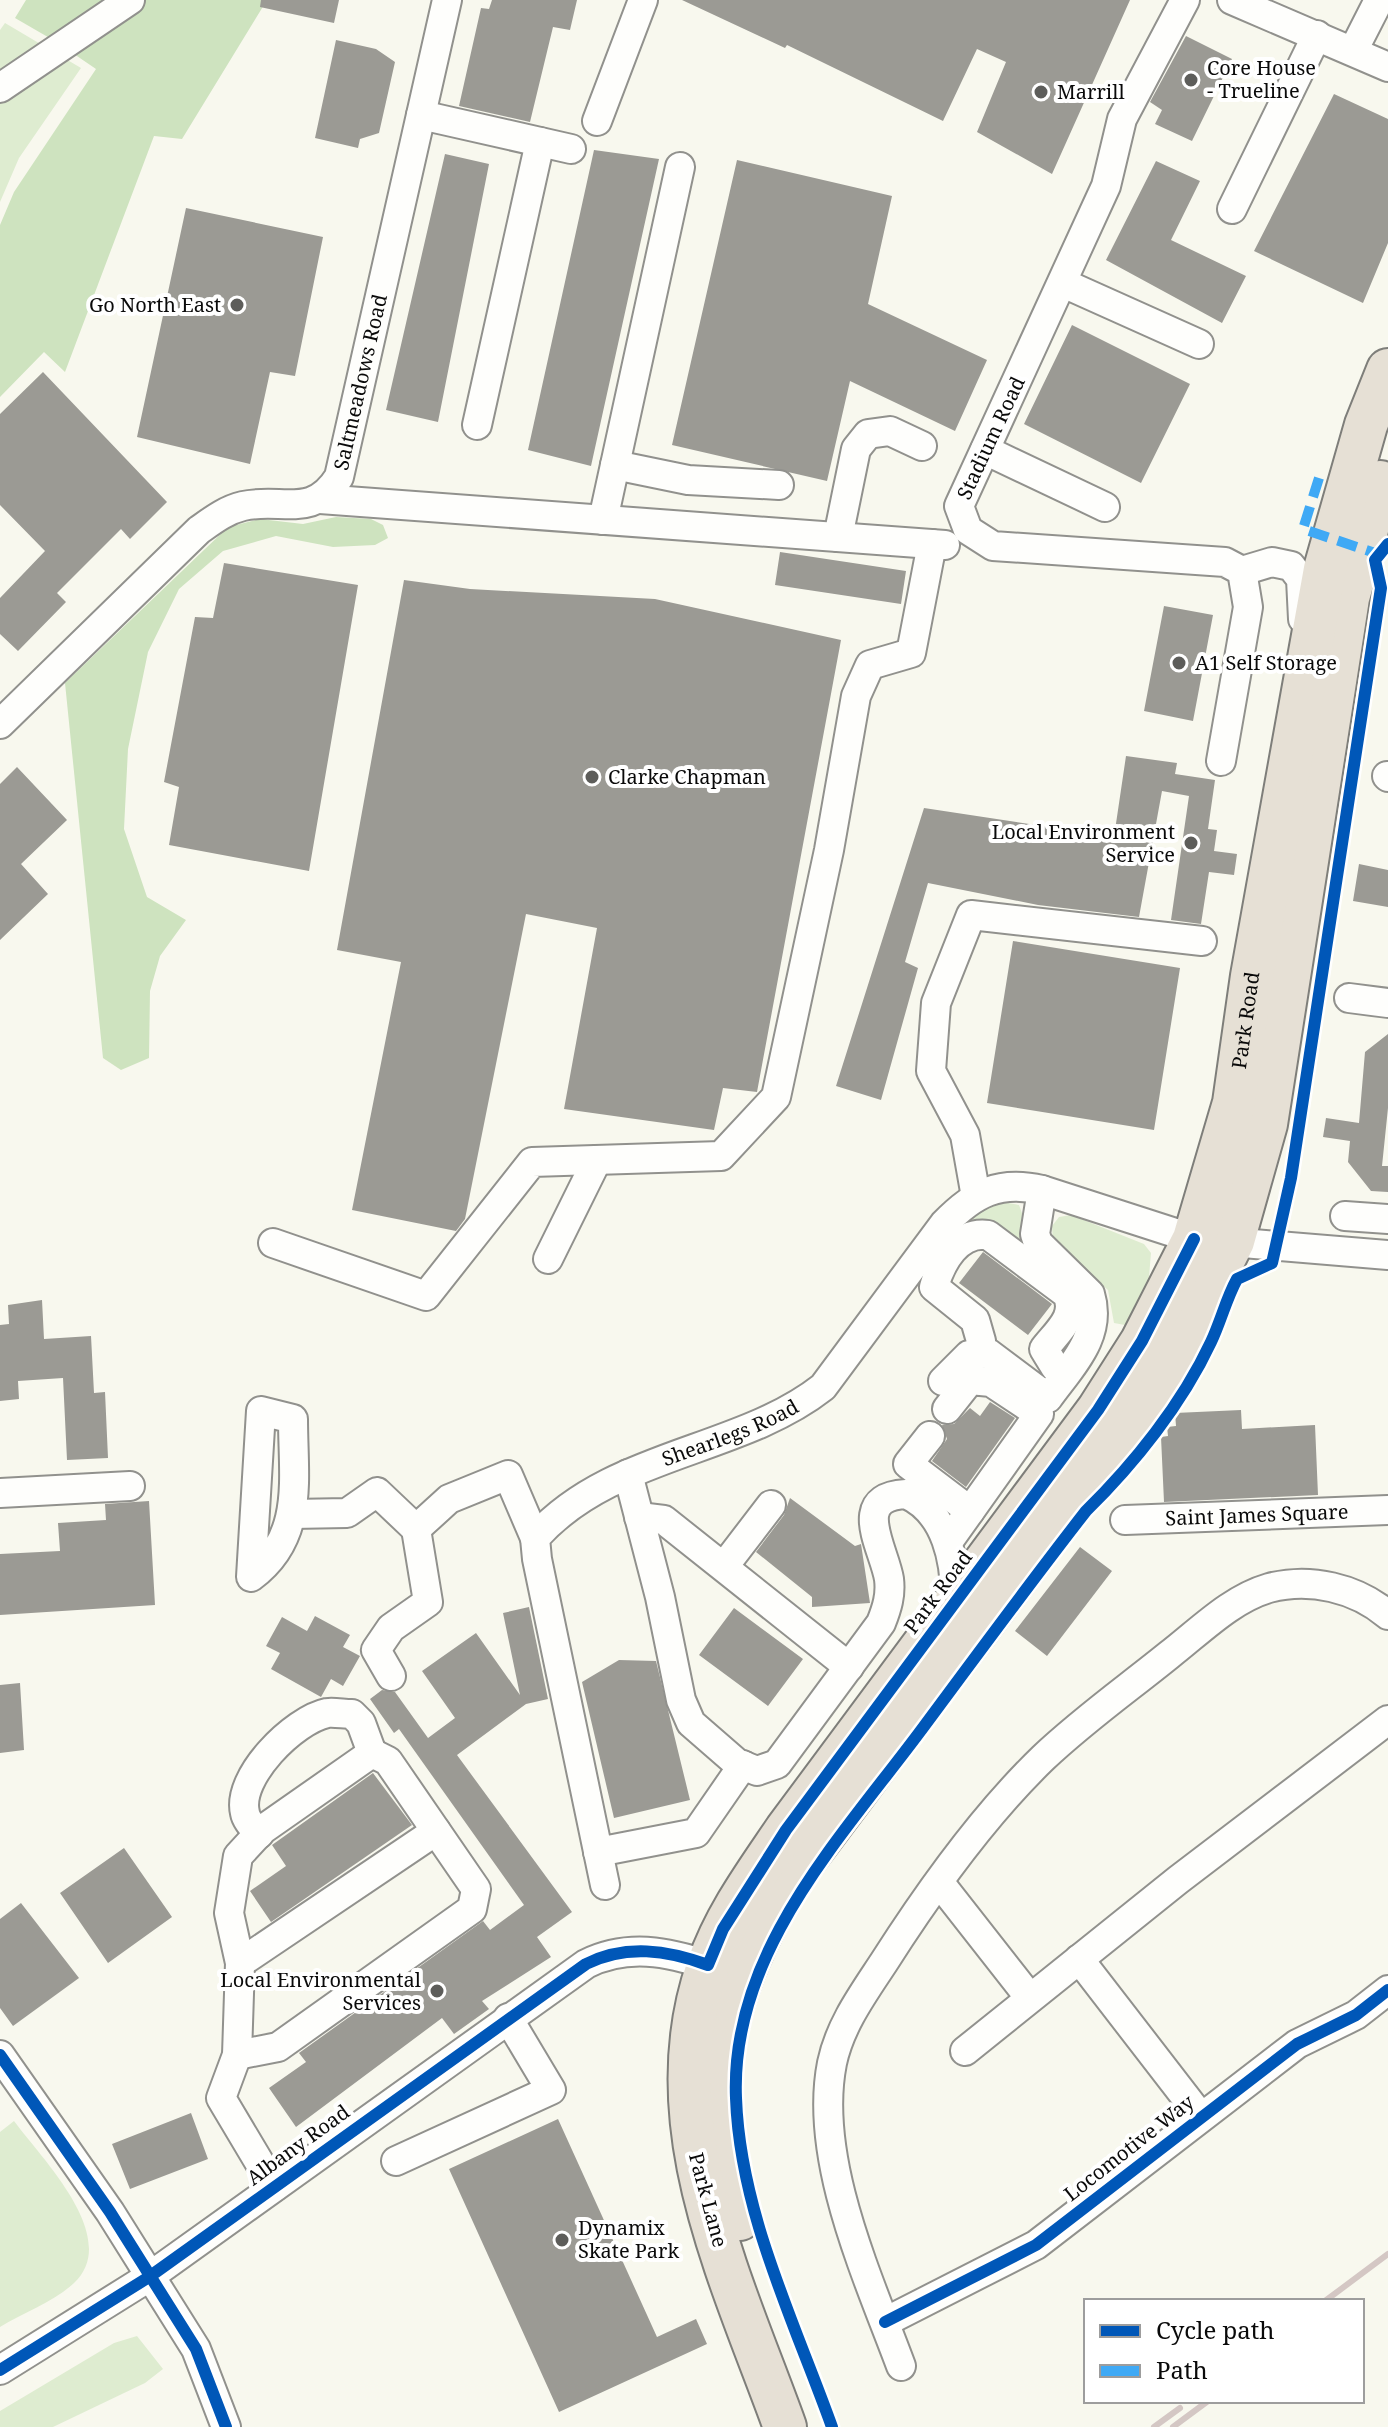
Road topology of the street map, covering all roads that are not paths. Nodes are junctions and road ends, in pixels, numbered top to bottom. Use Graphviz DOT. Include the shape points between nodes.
graph roads {
  1 [pos="130,0"];
  2 [pos="447,0"];
  3 [pos="643,0"];
  4 [pos="1185,0"];
  5 [pos="1232,0"];
  6 [pos="1379,0"];
  7 [pos="1317,35"];
  8 [pos="1353,51"];
  9 [pos="1388,67"];
  10 [pos="0,88"];
  11 [pos="421,115"];
  12 [pos="597,121"];
  13 [pos="540,142"];
  14 [pos="571,149"];
  15 [pos="680,167"];
  16 [pos="1232,209"];
  17 [pos="1063,283"];
  18 [pos="1199,344"];
  19 [pos="1388,370"];
  20 [pos="477,425"];
  21 [pos="922,446"];
  22 [pos="985,450"];
  23 [pos="1388,451"];
  24 [pos="615,465"];
  25 [pos="779,485"];
  26 [pos="320,499"];
  27 [pos="1105,507"];
  28 [pos="603,520"];
  29 [pos="838,537"];
  30 [pos="1242,571"];
  31 [pos="1309,655"];
  32 [pos="0,724"];
  33 [pos="1221,761"];
  34 [pos="1202,941"];
  35 [pos="1349,998"];
  36 [pos="1388,1003"];
  37 [pos="1260,1041"];
  38 [pos="597,1160"];
  39 [pos="1042,1190"];
  40 [pos="976,1197"];
  41 [pos="1345,1216"];
  42 [pos="1388,1219"];
  43 [pos="1214,1240"];
  44 [pos="273,1243"];
  45 [pos="1388,1255"];
  46 [pos="548,1259"];
  47 [pos="984,1347"];
  48 [pos="1044,1349"];
  49 [pos="1014,1372"];
  50 [pos="1065,1374"];
  51 [pos="943,1381"];
  52 [pos="947,1409"];
  53 [pos="930,1436"];
  54 [pos="1070,1448"];
  55 [pos="1009,1459"];
  56 [pos="628,1474"];
  57 [pos="130,1486"];
  58 [pos="0,1493"];
  59 [pos="771,1505"];
  60 [pos="1388,1510"];
  61 [pos="970,1511"];
  62 [pos="292,1514"];
  63 [pos="639,1517"];
  64 [pos="1125,1520"];
  65 [pos="416,1529"];
  66 [pos="535,1538"];
  67 [pos="948,1542"];
  68 [pos="725,1565"];
  69 [pos="955,1602"];
  70 [pos="1388,1615"];
  71 [pos="849,1667"];
  72 [pos="391,1676"];
  73 [pos="1388,1720"];
  74 [pos="372,1753"];
  75 [pos="743,1765"];
  76 [pos="436,1831"];
  77 [pos="259,1834"];
  78 [pos="598,1852"];
  79 [pos="939,1882"];
  80 [pos="605,1885"];
  81 [pos="1079,1959"];
  82 [pos="240,1963"];
  83 [pos="724,1971"];
  84 [pos="1388,1990"];
  85 [pos="1030,1998"];
  86 [pos="508,2018"];
  87 [pos="965,2051"];
  88 [pos="0,2055"];
  89 [pos="237,2055"];
  90 [pos="1201,2117"];
  91 [pos="396,2161"];
  92 [pos="274,2187"];
  93 [pos="149,2277"];
  94 [pos="885,2322"];
  95 [pos="901,2366"];
  96 [pos="0,2370"];
  97 [pos="226,2427"];
  98 [pos="785,2427"];
  99 [pos="814,2427"];
  1 -- 10 [label="street"];
  2 -- 11 [label="street, Saltmeadows Road"];
  3 -- 12 [label="street"];
  4 -- 17 [label="street, Stadium Road" via="1122,119 1106,186"];
  5 -- 7 [label="street"];
  6 -- 8 [label="street"];
  7 -- 8 [label="street"];
  7 -- 16 [label="street"];
  8 -- 9 [label="street"];
  11 -- 13 [label="street"];
  11 -- 26 [label="street, Saltmeadows Road" via="348,446 339,477"];
  13 -- 14 [label="street"];
  13 -- 20 [label="street"];
  15 -- 24 [label="street"];
  17 -- 18 [label="street"];
  17 -- 22 [label="street, Stadium Road"];
  19 -- 31 [label="highway, Park Road" via="1366,425 1325,569"];
  21 -- 29 [label="street" via="890,431 868,434 856,449"];
  22 -- 27 [label="street"];
  22 -- 30 [label="street, Stadium Road" via="959,506 968,530 993,546 1225,562"];
  23 -- 37 [label="highway, Park Road" via="1348,598"];
  24 -- 25 [label="street" via="688,480"];
  24 -- 28 [label="street"];
  26 -- 28 [label="street"];
  26 -- 32 [label="street" via="308,504 246,505 199,530"];
  28 -- 29 [label="street"];
  29 -- 38 [label="street" via="939,544 911,653 870,665 856,696 776,1097 721,1156"];
  30 -- 31 [label="street" via="1272,562 1291,566 1301,579"];
  30 -- 33 [label="street" via="1248,607"];
  31 -- 37 [label="highway, Park Road"];
  34 -- 40 [label="street" via="971,915 936,1003 931,1071 965,1135"];
  35 -- 36 [label="street"];
  37 -- 43 [label="highway, Park Road" via="1234,1103"];
  38 -- 44 [label="street" via="532,1162 426,1296"];
  38 -- 46 [label="street"];
  39 -- 40 [label="street, Shearlegs Road" via="1021,1185"];
  39 -- 43 [label="street, Shearlegs Road"];
  39 -- 50 [label="street" via="1038,1243 1082,1283 1094,1308 1094,1328"];
  40 -- 56 [label="street, Shearlegs Road" via="944,1224 878,1334 823,1387 799,1406"];
  41 -- 42 [label="street"];
  43 -- 45 [label="street, Shearlegs Road"];
  43 -- 54 [label="highway, Park Road"];
  43 -- 83 [label="highway, Park Road" via="1177,1352 1124,1434 791,1878 754,1944"];
  47 -- 48 [label="street" via="975,1320 934,1287 939,1269 961,1240 974,1233 988,1235 1067,1294 1070,1314"];
  47 -- 49 [label="street"];
  47 -- 51 [label="street"];
  48 -- 49 [label="street"];
  48 -- 50 [label="street"];
  49 -- 50 [label="street" via="1048,1398"];
  52 -- 55 [label="street" via="970,1380 991,1382 1039,1414"];
  53 -- 61 [label="street" via="908,1464"];
  54 -- 55 [label="street"];
  54 -- 69 [label="highway, Park Road"];
  55 -- 61 [label="street"];
  56 -- 63 [label="street"];
  56 -- 66 [label="street, Shearlegs Road" via="558,1512"];
  57 -- 58 [label="street"];
  59 -- 68 [label="street"];
  60 -- 64 [label="street, Saint James Square"];
  61 -- 67 [label="street"];
  62 -- 62 [label="street" via="272,1562 251,1577 261,1411 293,1419"];
  62 -- 65 [label="street" via="347,1513 377,1492"];
  63 -- 68 [label="street" via="664,1520"];
  63 -- 75 [label="street" via="681,1700 691,1723"];
  65 -- 66 [label="street" via="449,1499 508,1475"];
  65 -- 72 [label="street" via="428,1602 391,1628 376,1650"];
  66 -- 78 [label="street"];
  67 -- 69 [label="street" via="956,1567"];
  67 -- 71 [label="street" via="916,1499 895,1495 875,1509 874,1531 889,1592 881,1623"];
  68 -- 71 [label="street"];
  69 -- 83 [label="highway, Park Road" via="786,1830 723,1929"];
  70 -- 79 [label="street" via="1359,1597 1325,1586 1280,1586 1244,1599 1044,1757 1011,1790"];
  71 -- 75 [label="street" via="777,1764 757,1771"];
  73 -- 81 [label="street"];
  74 -- 76 [label="street" via="388,1761"];
  74 -- 77 [label="street"];
  74 -- 77 [label="street" via="352,1714 326,1713 301,1727 259,1762 245,1792 245,1815"];
  75 -- 78 [label="street" via="696,1833"];
  76 -- 82 [label="street"];
  76 -- 89 [label="street" via="476,1889 472,1909 278,2047"];
  77 -- 82 [label="street" via="238,1856 229,1913"];
  78 -- 80 [label="street"];
  79 -- 85 [label="street"];
  79 -- 94 [label="street" via="848,2018 828,2091 839,2177"];
  81 -- 85 [label="street"];
  81 -- 90 [label="street"];
  82 -- 89 [label="street"];
  83 -- 86 [label="street, Albany Road" via="668,1953 602,1956"];
  83 -- 98 [label="highway, Park Lane" via="688,2047 690,2126 709,2212"];
  83 -- 99 [label="highway, Park Lane" via="718,2086 727,2164 749,2247"];
  84 -- 90 [label="street, Locomotive Way" via="1356,2015 1297,2044"];
  85 -- 87 [label="street"];
  86 -- 91 [label="street" via="551,2090"];
  86 -- 92 [label="street, Albany Road"];
  88 -- 93 [label="street"];
  89 -- 92 [label="street" via="221,2098"];
  90 -- 94 [label="street, Locomotive Way" via="1036,2245"];
  92 -- 93 [label="street, Albany Road"];
  93 -- 96 [label="street, Albany Road"];
  93 -- 97 [label="street" via="196,2349"];
  94 -- 95 [label="street"];
}
